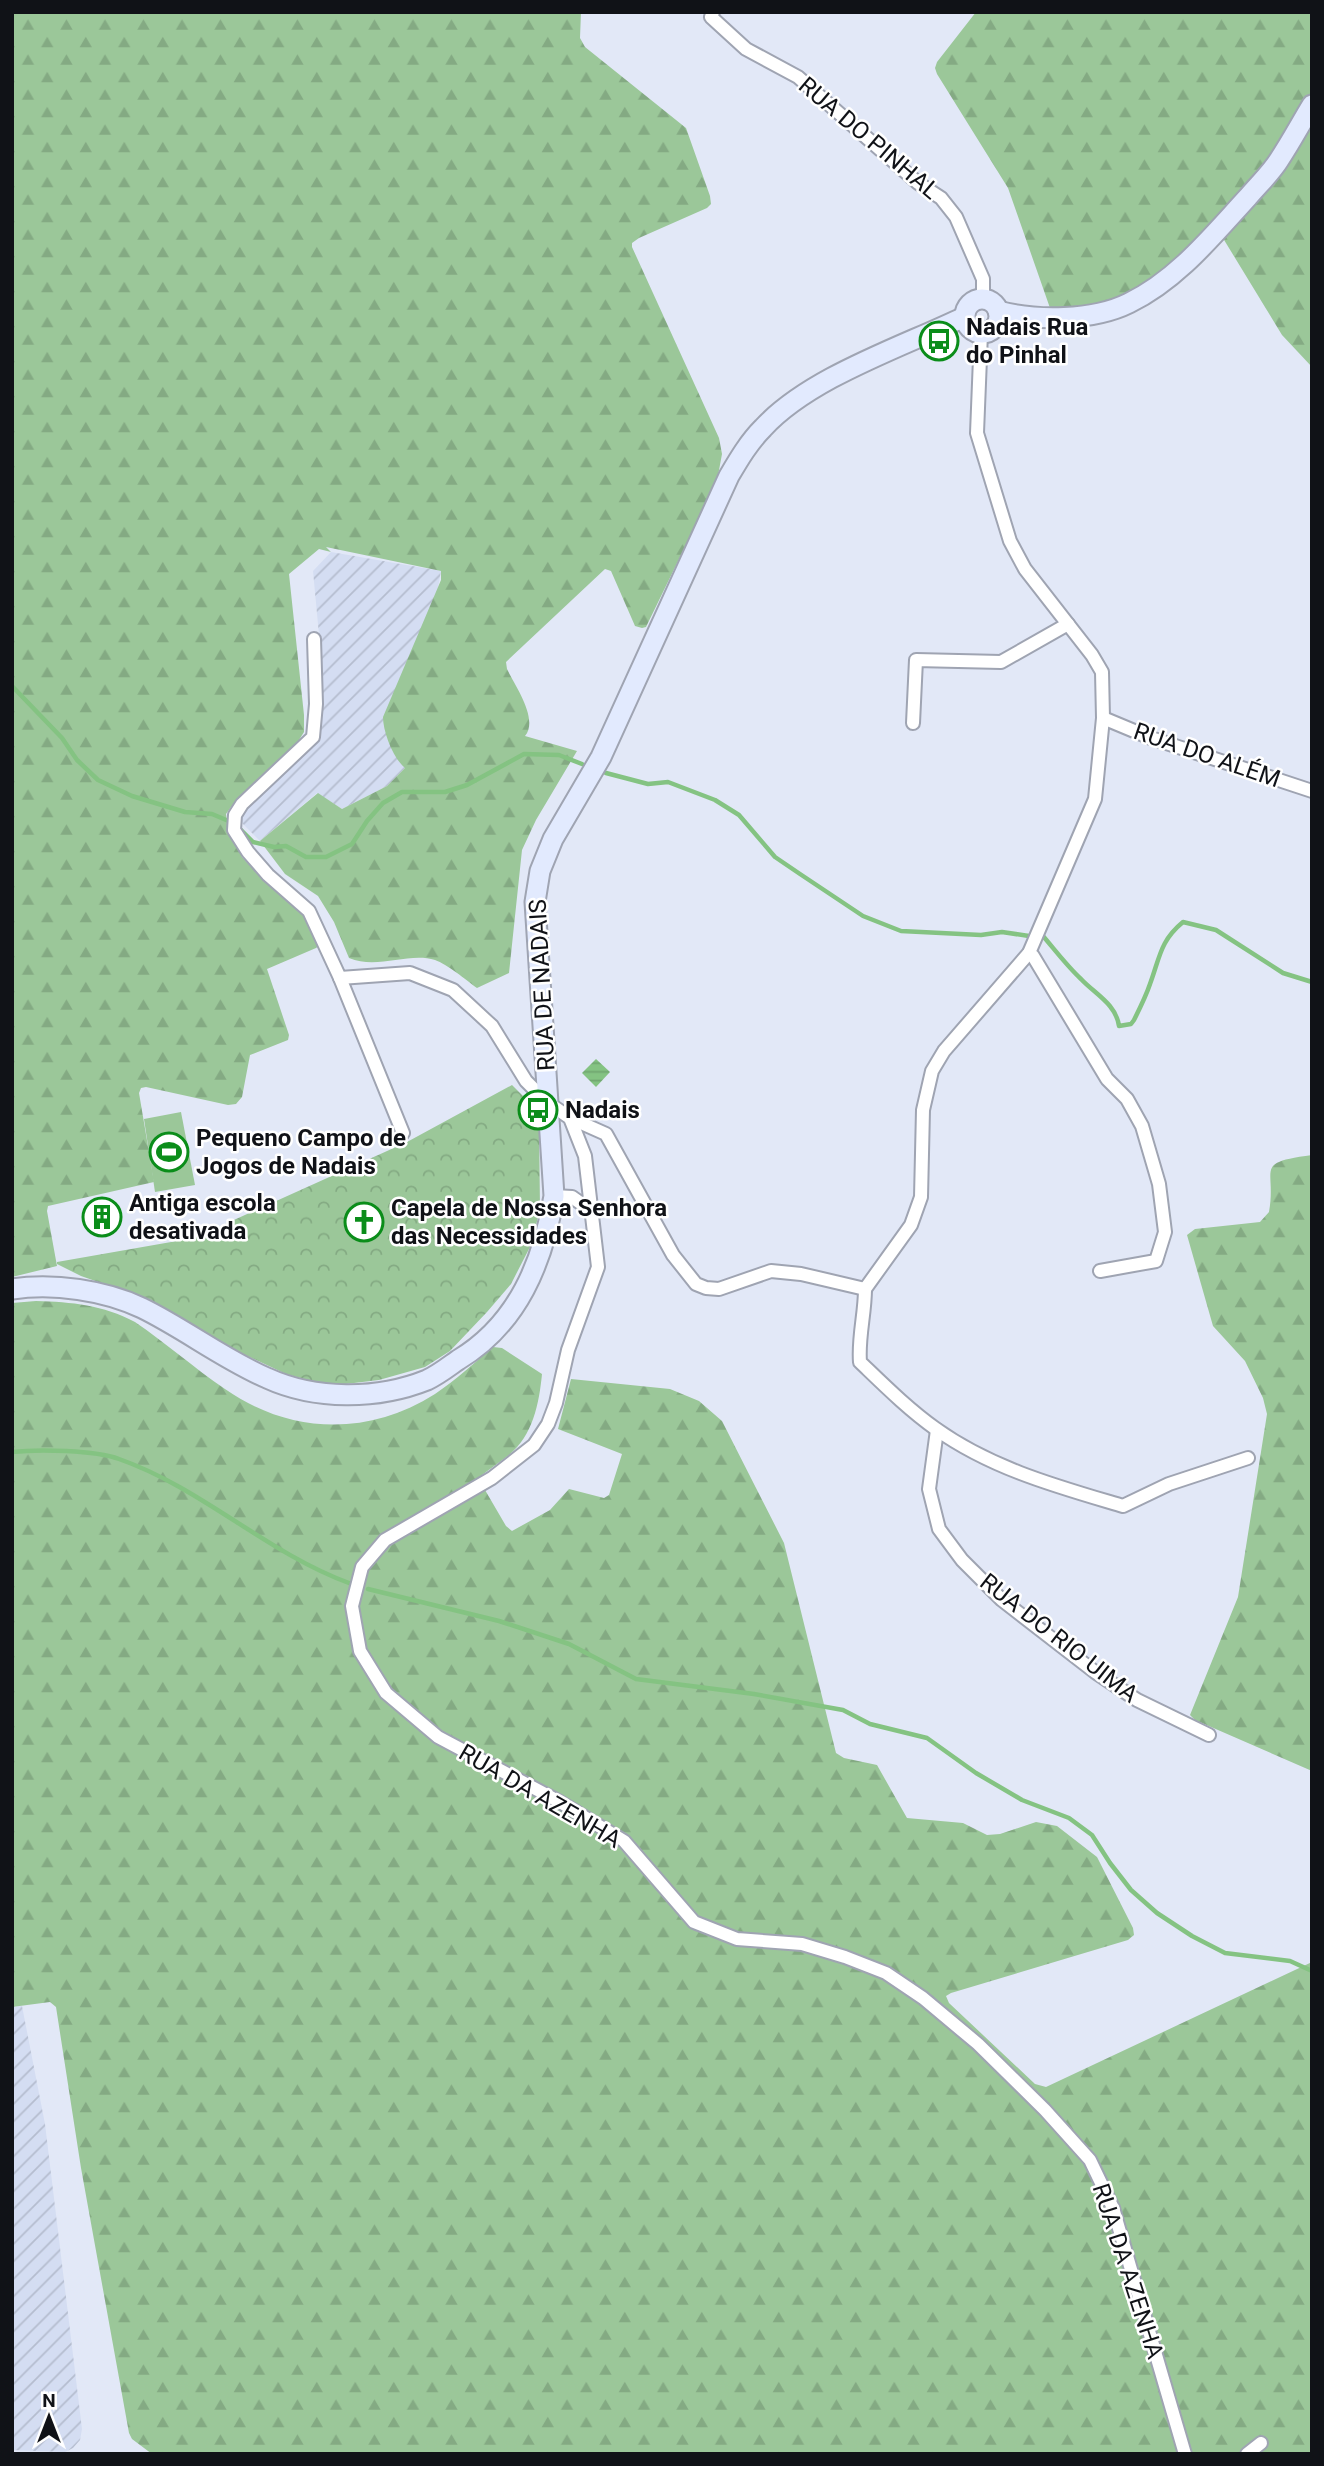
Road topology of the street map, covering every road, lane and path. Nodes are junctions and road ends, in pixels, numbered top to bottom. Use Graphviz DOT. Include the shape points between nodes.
graph roads {
  1 [pos="708,14"];
  2 [pos="1312,105"];
  3 [pos="991,305"];
  4 [pos="964,317"];
  5 [pos="981,333"];
  6 [pos="1068,624"];
  7 [pos="314,639"];
  8 [pos="1103,718"];
  9 [pos="913,723"];
  10 [pos="1312,791"];
  11 [pos="1029,953"];
  12 [pos="341,978"];
  13 [pos="547,1102"];
  14 [pos="570,1118"];
  15 [pos="403,1133"];
  16 [pos="554,1196"];
  17 [pos="593,1212"];
  18 [pos="1100,1271"];
  19 [pos="12,1289"];
  20 [pos="866,1289"];
  21 [pos="937,1430"];
  22 [pos="1248,1458"];
  23 [pos="1209,1735"];
  24 [pos="1261,2443"];
  25 [pos="1185,2454"];
  26 [pos="1247,2454"];
  1 -- 3 [label="street, RUA DO PINHAL" via="746,49 798,77 941,198 956,217"];
  2 -- 3 [label="street" via="1278,162 1207,242 1160,284 1129,304 1071,318 1010,314"];
  3 -- 4 [label="street" via="972,302"];
  3 -- 5 [label="street" via="996,326"];
  4 -- 5 [label="street" via="971,330"];
  4 -- 13 [label="street, RUA DE NADAIS" via="883,354 786,407 763,427 729,476 601,757 540,871 535,902"];
  5 -- 6 [label="street" via="977,433 1010,541 1025,569"];
  6 -- 8 [label="street" via="1102,672"];
  6 -- 9 [label="street" via="1001,662 916,660"];
  7 -- 12 [label="street" via="313,737 242,804 234,830 268,875 309,911"];
  8 -- 10 [label="street, RUA DO ALÉM"];
  8 -- 11 [label="street" via="1095,799"];
  11 -- 18 [label="street" via="1107,1079 1127,1099 1142,1126 1159,1184 1165,1232 1156,1261"];
  11 -- 20 [label="street" via="932,1071 923,1110 921,1197 911,1225"];
  12 -- 13 [label="street" via="410,973 453,990 492,1026 526,1081"];
  12 -- 15 [label="street"];
  13 -- 14 [label="street"];
  13 -- 16 [label="street, RUA DE NADAIS"];
  14 -- 17 [label="street, RUA DA AZENHA" via="585,1156"];
  14 -- 20 [label="street" via="606,1134 673,1255 696,1284 719,1289 771,1272"];
  16 -- 17 [label="street" via="572,1197"];
  16 -- 19 [label="street, RUA DE NADAIS" via="536,1269 514,1307 468,1355 428,1379 384,1392 305,1391 267,1378 141,1307 67,1288"];
  17 -- 25 [label="street, RUA DA AZENHA" via="598,1267 548,1424 534,1445 514,1462 385,1540 362,1567 352,1606 360,1651 386,1693 438,1737 624,1841 694,1922 737,1939 802,1944 886,1973 978,2044 1090,2160 1113,2208"];
  20 -- 21 [label="street" via="860,1362"];
  21 -- 22 [label="street" via="1035,1480 1123,1506 1169,1484"];
  21 -- 23 [label="street, RUA DO RIO UIMA" via="929,1489 939,1529 962,1560 1002,1600 1095,1672 1137,1700"];
  24 -- 26 [label="street"];
}
